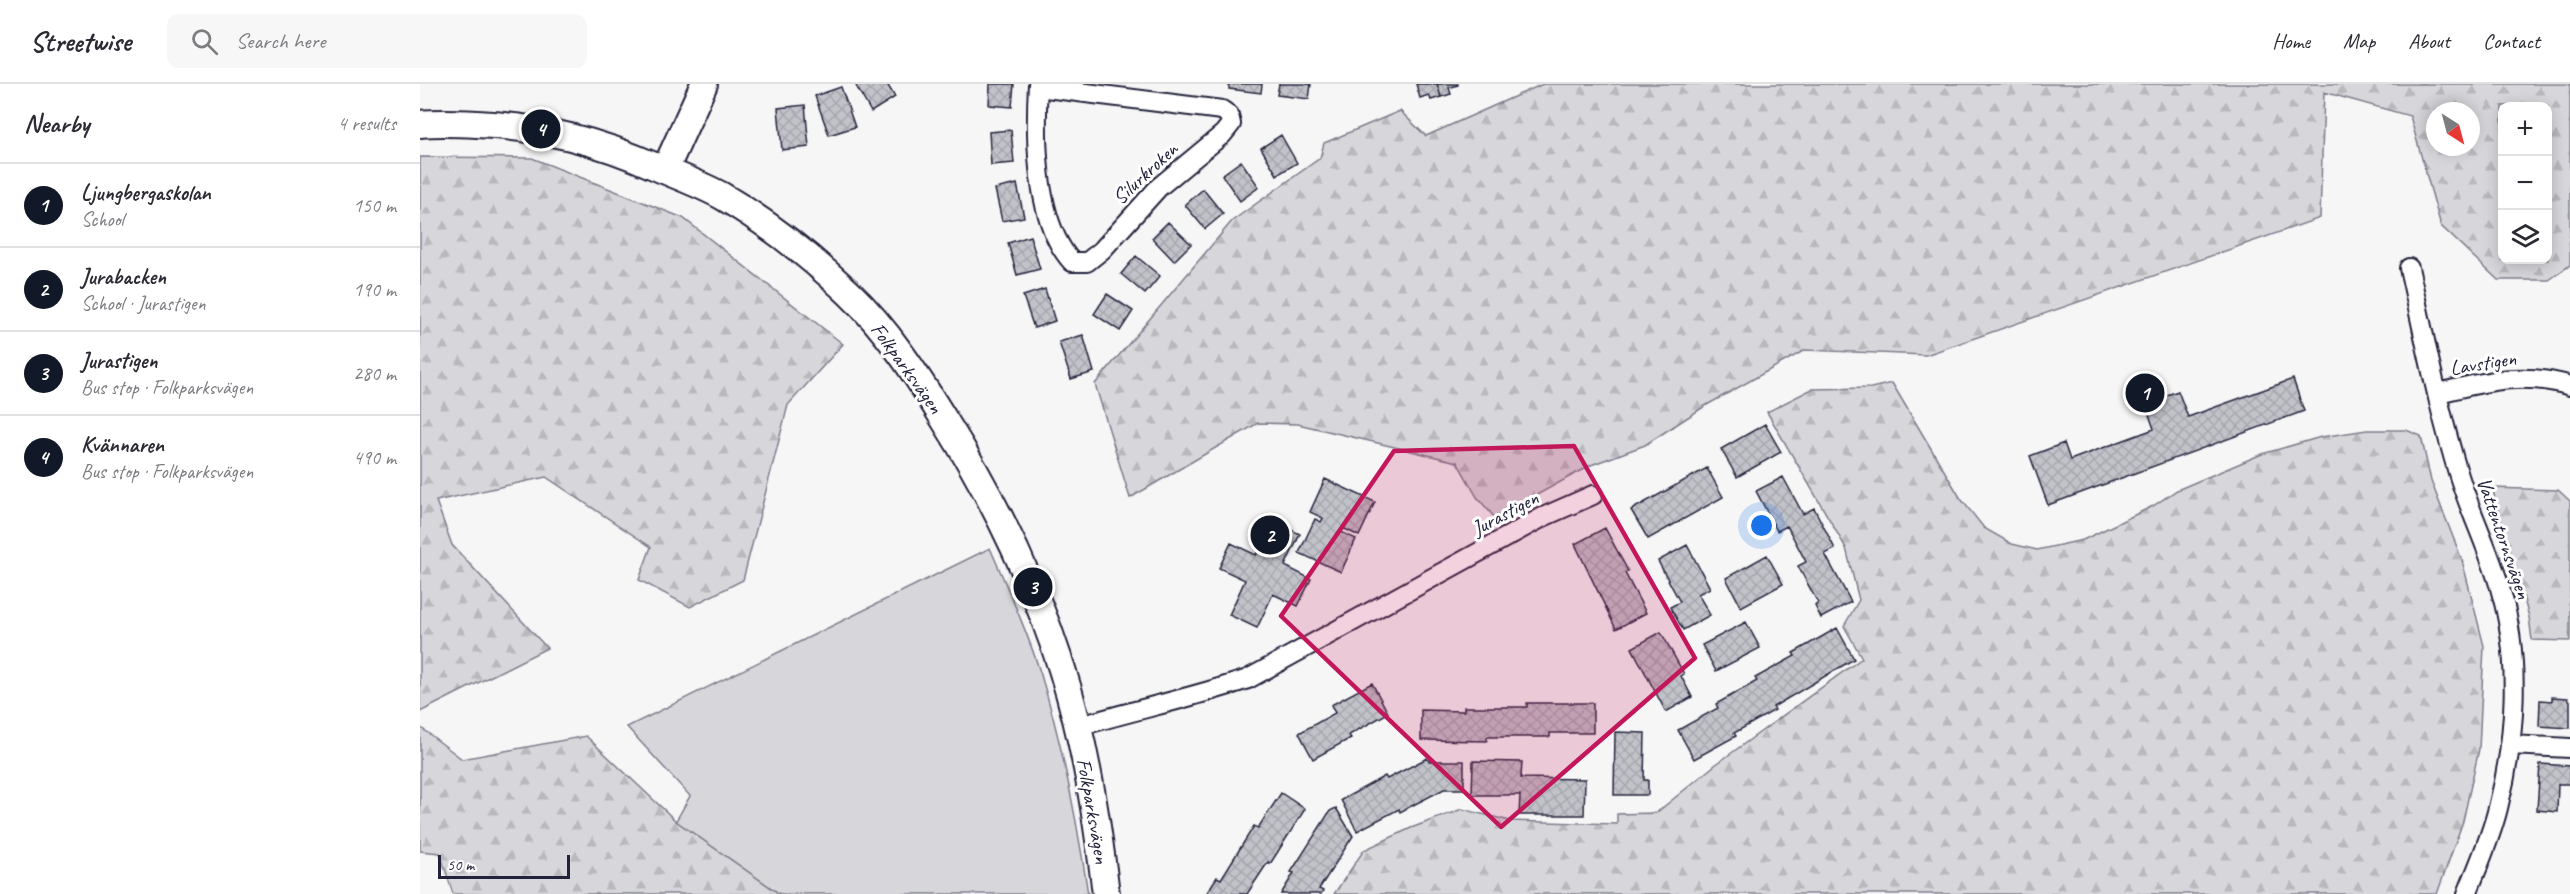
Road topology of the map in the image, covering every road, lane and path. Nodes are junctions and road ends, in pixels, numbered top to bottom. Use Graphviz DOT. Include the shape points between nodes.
graph roads {
  1 [pos="704,84"];
  2 [pos="1038,86"];
  3 [pos="420,124"];
  4 [pos="665,171"];
  5 [pos="2409,268"];
  6 [pos="2570,386"];
  7 [pos="2438,393"];
  8 [pos="1593,495"];
  9 [pos="1077,727"];
  10 [pos="2511,745"];
  11 [pos="2570,748"];
  12 [pos="1106,894"];
  13 [pos="2467,894"];
  1 -- 4 [label="main road"];
  2 -- 2 [label="street, Silurkroken" via="1035,122 1045,201 1054,234 1072,262 1087,262 1102,250 1159,187 1231,124 1229,115 1222,110"];
  3 -- 4 [label="main road, Folkparksvägen" via="541,129 615,148"];
  4 -- 9 [label="main road, Folkparksvägen" via="720,195 770,226 850,294 894,346 974,468 1006,531 1041,609"];
  5 -- 7 [label="street, Vattentornsvägen"];
  6 -- 7 [label="street, Lavstigen" via="2534,378 2499,379"];
  7 -- 10 [label="street, Vattentornsvägen" via="2460,479 2489,552 2508,622 2513,685"];
  8 -- 9 [label="street, Jurastigen" via="1543,517 1248,679"];
  9 -- 12 [label="main road, Folkparksvägen" via="1089,778"];
  10 -- 11 [label="street"];
  10 -- 13 [label="street, Vattentornsvägen" via="2498,810"];
}
